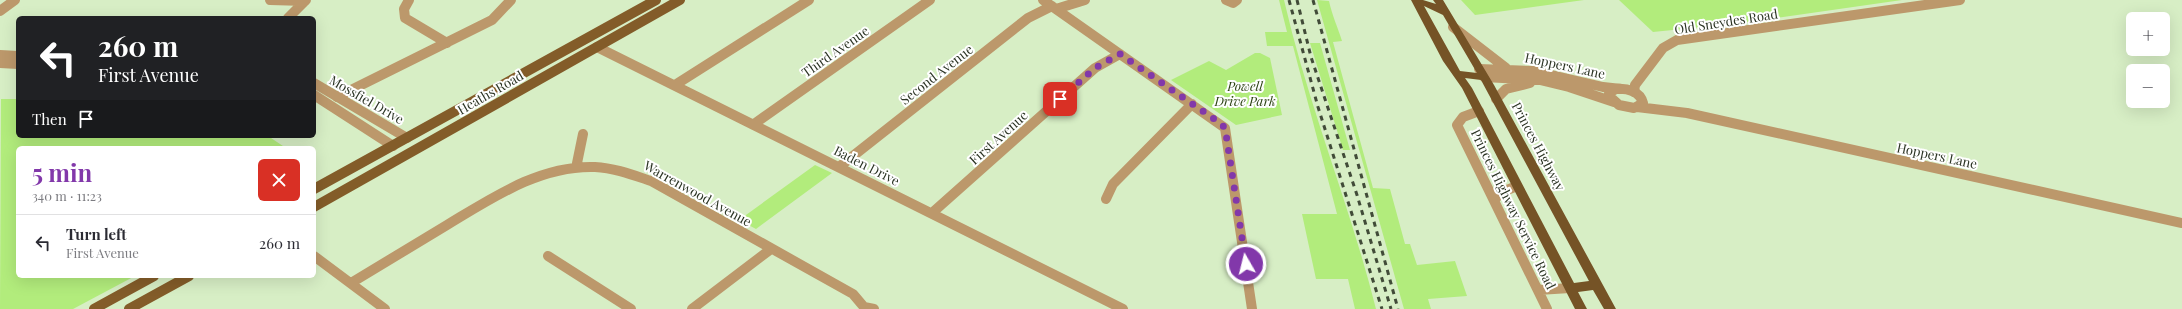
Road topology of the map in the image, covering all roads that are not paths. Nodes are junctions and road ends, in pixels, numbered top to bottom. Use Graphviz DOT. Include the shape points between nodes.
graph roads {
  1 [pos="15,0"];
  2 [pos="270,0"];
  3 [pos="305,0"];
  4 [pos="409,0"];
  5 [pos="511,0"];
  6 [pos="656,0"];
  7 [pos="680,0"];
  8 [pos="809,0"];
  9 [pos="930,0"];
  10 [pos="1043,0"];
  11 [pos="1085,0"];
  12 [pos="1226,0"];
  13 [pos="1237,0"];
  14 [pos="1416,0"];
  15 [pos="1438,0"];
  16 [pos="1960,0"];
  17 [pos="1056,9"];
  18 [pos="0,11"];
  19 [pos="1422,12"];
  20 [pos="1442,12"];
  21 [pos="290,16"];
  22 [pos="1453,27"];
  23 [pos="447,43"];
  24 [pos="597,47"];
  25 [pos="1120,54"];
  26 [pos="0,55"];
  27 [pos="16,56"];
  28 [pos="0,63"];
  29 [pos="16,64"];
  30 [pos="1507,68"];
  31 [pos="1482,73"];
  32 [pos="1458,74"];
  33 [pos="1546,81"];
  34 [pos="316,84"];
  35 [pos="675,85"];
  36 [pos="1631,90"];
  37 [pos="316,96"];
  38 [pos="337,97"];
  39 [pos="1496,99"];
  40 [pos="1614,102"];
  41 [pos="326,103"];
  42 [pos="1192,104"];
  43 [pos="1637,107"];
  44 [pos="1479,111"];
  45 [pos="1687,113"];
  46 [pos="754,124"];
  47 [pos="583,134"];
  48 [pos="407,138"];
  49 [pos="393,146"];
  50 [pos="421,148"];
  51 [pos="405,156"];
  52 [pos="839,167"];
  53 [pos="576,168"];
  54 [pos="1517,186"];
  55 [pos="316,188"];
  56 [pos="1106,199"];
  57 [pos="1494,200"];
  58 [pos="316,206"];
  59 [pos="932,213"];
  60 [pos="2182,223"];
  61 [pos="771,249"];
  62 [pos="548,256"];
  63 [pos="316,257"];
  64 [pos="150,278"];
  65 [pos="185,278"];
  66 [pos="351,283"];
  67 [pos="1596,284"];
  68 [pos="1570,288"];
  69 [pos="1538,290"];
  70 [pos="867,308"];
  71 [pos="94,309"];
  72 [pos="130,309"];
  73 [pos="385,309"];
  74 [pos="631,309"];
  75 [pos="692,309"];
  76 [pos="1123,309"];
  77 [pos="1252,309"];
  78 [pos="1547,309"];
  79 [pos="1581,309"];
  80 [pos="1610,309"];
  1 -- 18 [label="street"];
  2 -- 3 [label="street"];
  3 -- 21 [label="street"];
  4 -- 23 [label="street" via="403,9 402,14 405,18"];
  5 -- 23 [label="street" via="492,20"];
  6 -- 48 [label="main road, Heaths Road"];
  7 -- 24 [label="main road, Heaths Road"];
  8 -- 35 [label="street"];
  9 -- 46 [label="street, Third Avenue"];
  10 -- 17 [label="street"];
  11 -- 17 [label="street, Second Avenue"];
  12 -- 13 [label="street" via="1233,3"];
  14 -- 19 [label="highway"];
  14 -- 20 [label="highway"];
  15 -- 20 [label="highway, Princes Highway"];
  16 -- 36 [label="street, Old Sneydes Road" via="1677,40 1663,48"];
  17 -- 25 [label="street"];
  17 -- 52 [label="street, Second Avenue" via="1028,18"];
  19 -- 20 [label="street" via="1429,9"];
  19 -- 32 [label="highway"];
  20 -- 22 [label="highway, Princes Highway"];
  22 -- 30 [label="street" via="1468,35 1489,57"];
  22 -- 31 [label="highway, Princes Highway"];
  23 -- 38 [label="street"];
  24 -- 35 [label="street, Baden Drive"];
  24 -- 50 [label="main road, Heaths Road"];
  25 -- 42 [label="street"];
  25 -- 59 [label="street, First Avenue" via="1095,68"];
  26 -- 27 [label="street"];
  28 -- 29 [label="street"];
  30 -- 31 [label="street, Hoppers Lane"];
  30 -- 36 [label="street, Hoppers Lane" via="1551,74 1595,87"];
  31 -- 32 [label="highway"];
  31 -- 33 [label="street, Hoppers Lane"];
  31 -- 39 [label="highway, Princes Highway"];
  32 -- 44 [label="highway"];
  33 -- 39 [label="street" via="1520,84 1506,89"];
  33 -- 40 [label="street, Hoppers Lane" via="1569,86"];
  34 -- 38 [label="street, Mossfiel Drive"];
  35 -- 46 [label="street, Baden Drive"];
  36 -- 40 [label="street, Old Sneydes Road" via="1610,93 1609,96"];
  36 -- 43 [label="street" via="1643,103"];
  36 -- 45 [label="street, Hoppers Lane"];
  37 -- 41 [label="street, Mossfiel Drive"];
  38 -- 41 [label="street"];
  38 -- 48 [label="street, Mossfiel Drive"];
  39 -- 67 [label="highway, Princes Highway"];
  40 -- 43 [label="street, Hoppers Lane" via="1626,108"];
  41 -- 49 [label="street, Mossfiel Drive"];
  42 -- 56 [label="street" via="1113,184"];
  42 -- 77 [label="street" via="1225,128"];
  43 -- 45 [label="street, Hoppers Lane"];
  44 -- 54 [label="highway"];
  44 -- 57 [label="street, Princes Highway Service Road" via="1463,117 1457,125"];
  45 -- 60 [label="street, Hoppers Lane"];
  46 -- 52 [label="street, Baden Drive"];
  47 -- 53 [label="street"];
  48 -- 49 [label="main road, Heaths Road"];
  48 -- 50 [label="main road"];
  49 -- 51 [label="main road"];
  49 -- 55 [label="main road, Heaths Road"];
  50 -- 51 [label="main road, Heaths Road"];
  51 -- 58 [label="main road, Heaths Road"];
  52 -- 59 [label="street, Baden Drive"];
  53 -- 61 [label="street, Warrenwood Avenue" via="608,168 632,172"];
  53 -- 66 [label="street, Warrenwood Avenue" via="557,171 516,185"];
  54 -- 57 [label="street" via="1502,192"];
  54 -- 68 [label="highway"];
  57 -- 69 [label="street, Princes Highway Service Road"];
  59 -- 76 [label="street, Baden Drive"];
  61 -- 70 [label="street, Warrenwood Avenue" via="853,294"];
  61 -- 75 [label="street"];
  62 -- 74 [label="street"];
  63 -- 66 [label="street"];
  64 -- 71 [label="main road"];
  65 -- 72 [label="main road"];
  66 -- 73 [label="street"];
  67 -- 68 [label="highway"];
  67 -- 80 [label="highway, Princes Highway"];
  68 -- 69 [label="street"];
  68 -- 79 [label="highway"];
  69 -- 78 [label="street, Princes Highway Service Road"];
}
